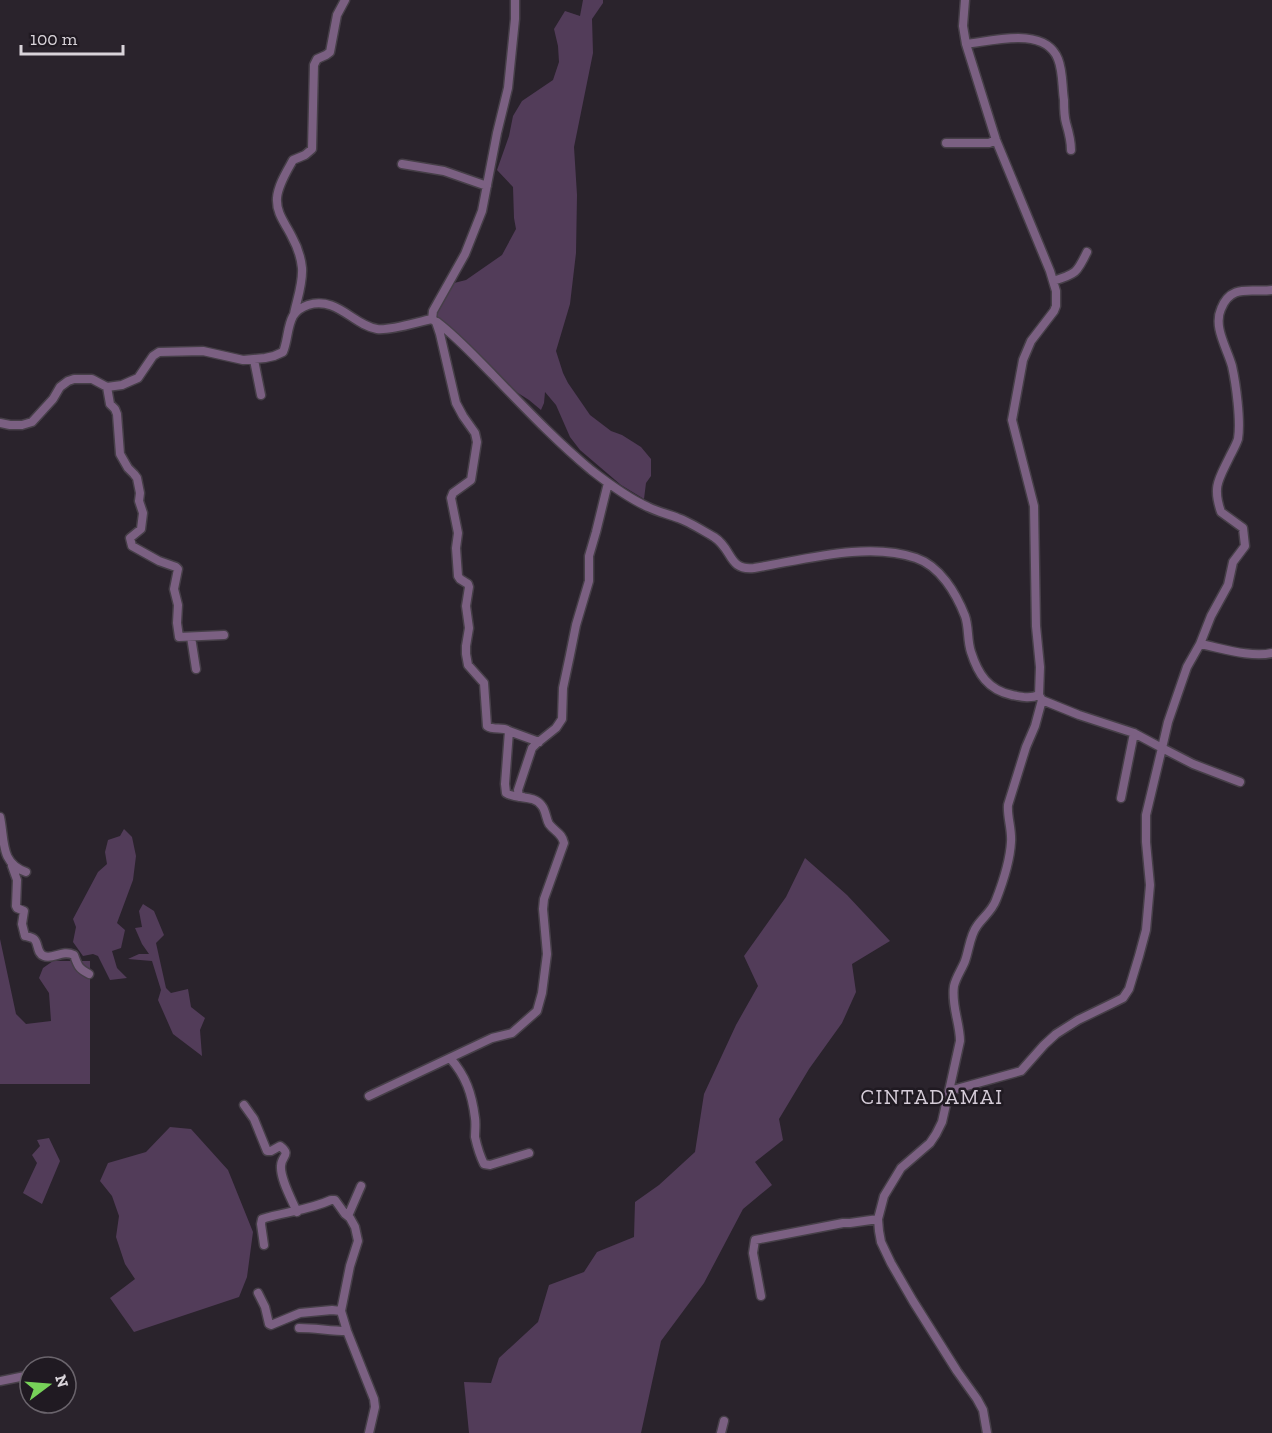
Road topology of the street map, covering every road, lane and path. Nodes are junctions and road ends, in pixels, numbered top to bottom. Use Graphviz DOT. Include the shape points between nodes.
graph roads {
  1 [pos="345,0"];
  2 [pos="515,0"];
  3 [pos="965,0"];
  4 [pos="966,44"];
  5 [pos="996,140"];
  6 [pos="946,143"];
  7 [pos="1071,150"];
  8 [pos="402,164"];
  9 [pos="487,186"];
  10 [pos="1087,252"];
  11 [pos="1053,281"];
  12 [pos="1272,290"];
  13 [pos="294,314"];
  14 [pos="434,320"];
  15 [pos="254,360"];
  16 [pos="107,387"];
  17 [pos="261,395"];
  18 [pos="0,423"];
  19 [pos="608,483"];
  20 [pos="224,635"];
  21 [pos="191,637"];
  22 [pos="1200,644"];
  23 [pos="1272,653"];
  24 [pos="196,669"];
  25 [pos="1040,698"];
  26 [pos="509,731"];
  27 [pos="1134,734"];
  28 [pos="539,742"];
  29 [pos="1162,748"];
  30 [pos="1240,782"];
  31 [pos="530,798"];
  32 [pos="1121,798"];
  33 [pos="0,816"];
  34 [pos="12,866"];
  35 [pos="26,872"];
  36 [pos="89,974"];
  37 [pos="450,1058"];
  38 [pos="949,1091"];
  39 [pos="369,1096"];
  40 [pos="244,1105"];
  41 [pos="529,1153"];
  42 [pos="360,1186"];
  43 [pos="297,1212"];
  44 [pos="348,1216"];
  45 [pos="878,1219"];
  46 [pos="264,1245"];
  47 [pos="258,1293"];
  48 [pos="761,1296"];
  49 [pos="341,1311"];
  50 [pos="299,1328"];
  51 [pos="347,1331"];
  52 [pos="18,1377"];
  53 [pos="0,1381"];
  54 [pos="724,1421"];
  55 [pos="369,1433"];
  56 [pos="721,1433"];
  57 [pos="987,1433"];
  1 -- 13 [label="street" via="337,15 330,52 314,65 312,149 293,160 277,198 282,222 292,237 302,269"];
  2 -- 9 [label="street" via="508,88"];
  3 -- 4 [label="street"];
  4 -- 5 [label="street"];
  4 -- 7 [label="street" via="1026,38 1050,47 1060,65"];
  5 -- 6 [label="street"];
  5 -- 11 [label="street"];
  8 -- 9 [label="street" via="444,171"];
  9 -- 14 [label="street" via="465,254 433,310"];
  10 -- 11 [label="street" via="1074,274"];
  11 -- 25 [label="street" via="1056,306 1031,341 1023,360 1012,420 1034,506"];
  12 -- 22 [label="street" via="1239,290 1224,301 1220,310 1218,323 1235,382 1238,432 1217,491 1221,512 1241,525 1246,542 1233,562 1228,585"];
  13 -- 14 [label="street" via="314,303 329,304 365,326 385,330"];
  13 -- 15 [label="street" via="283,351"];
  14 -- 19 [label="street" via="563,446"];
  14 -- 26 [label="street" via="456,403 477,442 471,480 451,498 458,533 458,576 469,587 468,665 484,683 487,726"];
  15 -- 16 [label="street" via="203,351 159,352 138,378"];
  15 -- 17 [label="street"];
  16 -- 18 [label="street" via="92,379 68,381 32,422"];
  16 -- 21 [label="street" via="110,404 117,414 121,457 139,489 141,527 130,541 134,548 177,568 174,589 178,635"];
  19 -- 25 [label="street" via="633,500 681,518 716,539 741,568 871,551 917,558 934,567 959,603 970,651 987,684 1005,694"];
  19 -- 28 [label="street" via="563,688 562,719"];
  20 -- 21 [label="street"];
  21 -- 24 [label="street"];
  22 -- 23 [label="street" via="1244,653"];
  22 -- 29 [label="street" via="1187,668"];
  25 -- 27 [label="street"];
  25 -- 38 [label="street" via="1035,726 1010,794 1007,812 1011,841 998,897 974,931 954,986 960,1041"];
  26 -- 28 [label="street"];
  26 -- 31 [label="street" via="505,790 509,796"];
  27 -- 29 [label="street"];
  27 -- 32 [label="street"];
  28 -- 31 [label="street" via="532,748 518,790 519,796"];
  29 -- 30 [label="street"];
  29 -- 38 [label="street" via="1146,815 1150,885 1146,930 1129,989 1123,998 1056,1034 1021,1071"];
  31 -- 37 [label="street" via="543,806 549,823 562,835 564,843 544,899 547,954 537,1011 512,1033"];
  33 -- 34 [label="street" via="5,857"];
  34 -- 35 [label="street"];
  34 -- 36 [label="street" via="17,880 16,906 24,911 25,936 35,939 44,956 74,955 77,966"];
  37 -- 39 [label="street"];
  37 -- 41 [label="street" via="468,1086 475,1136 484,1164"];
  38 -- 45 [label="street" via="936,1134 901,1168 884,1196"];
  40 -- 43 [label="street" via="267,1151 280,1146 285,1152 282,1174"];
  42 -- 44 [label="street"];
  43 -- 44 [label="street" via="335,1200"];
  43 -- 46 [label="street" via="262,1219"];
  44 -- 49 [label="street" via="358,1241"];
  45 -- 48 [label="street" via="755,1240 753,1253"];
  45 -- 57 [label="street" via="881,1242 891,1263 977,1399"];
  47 -- 49 [label="street" via="272,1326 300,1313"];
  49 -- 51 [label="street"];
  50 -- 51 [label="street"];
  51 -- 55 [label="street" via="374,1399"];
  52 -- 53 [label="street"];
  54 -- 56 [label="street"];
}
